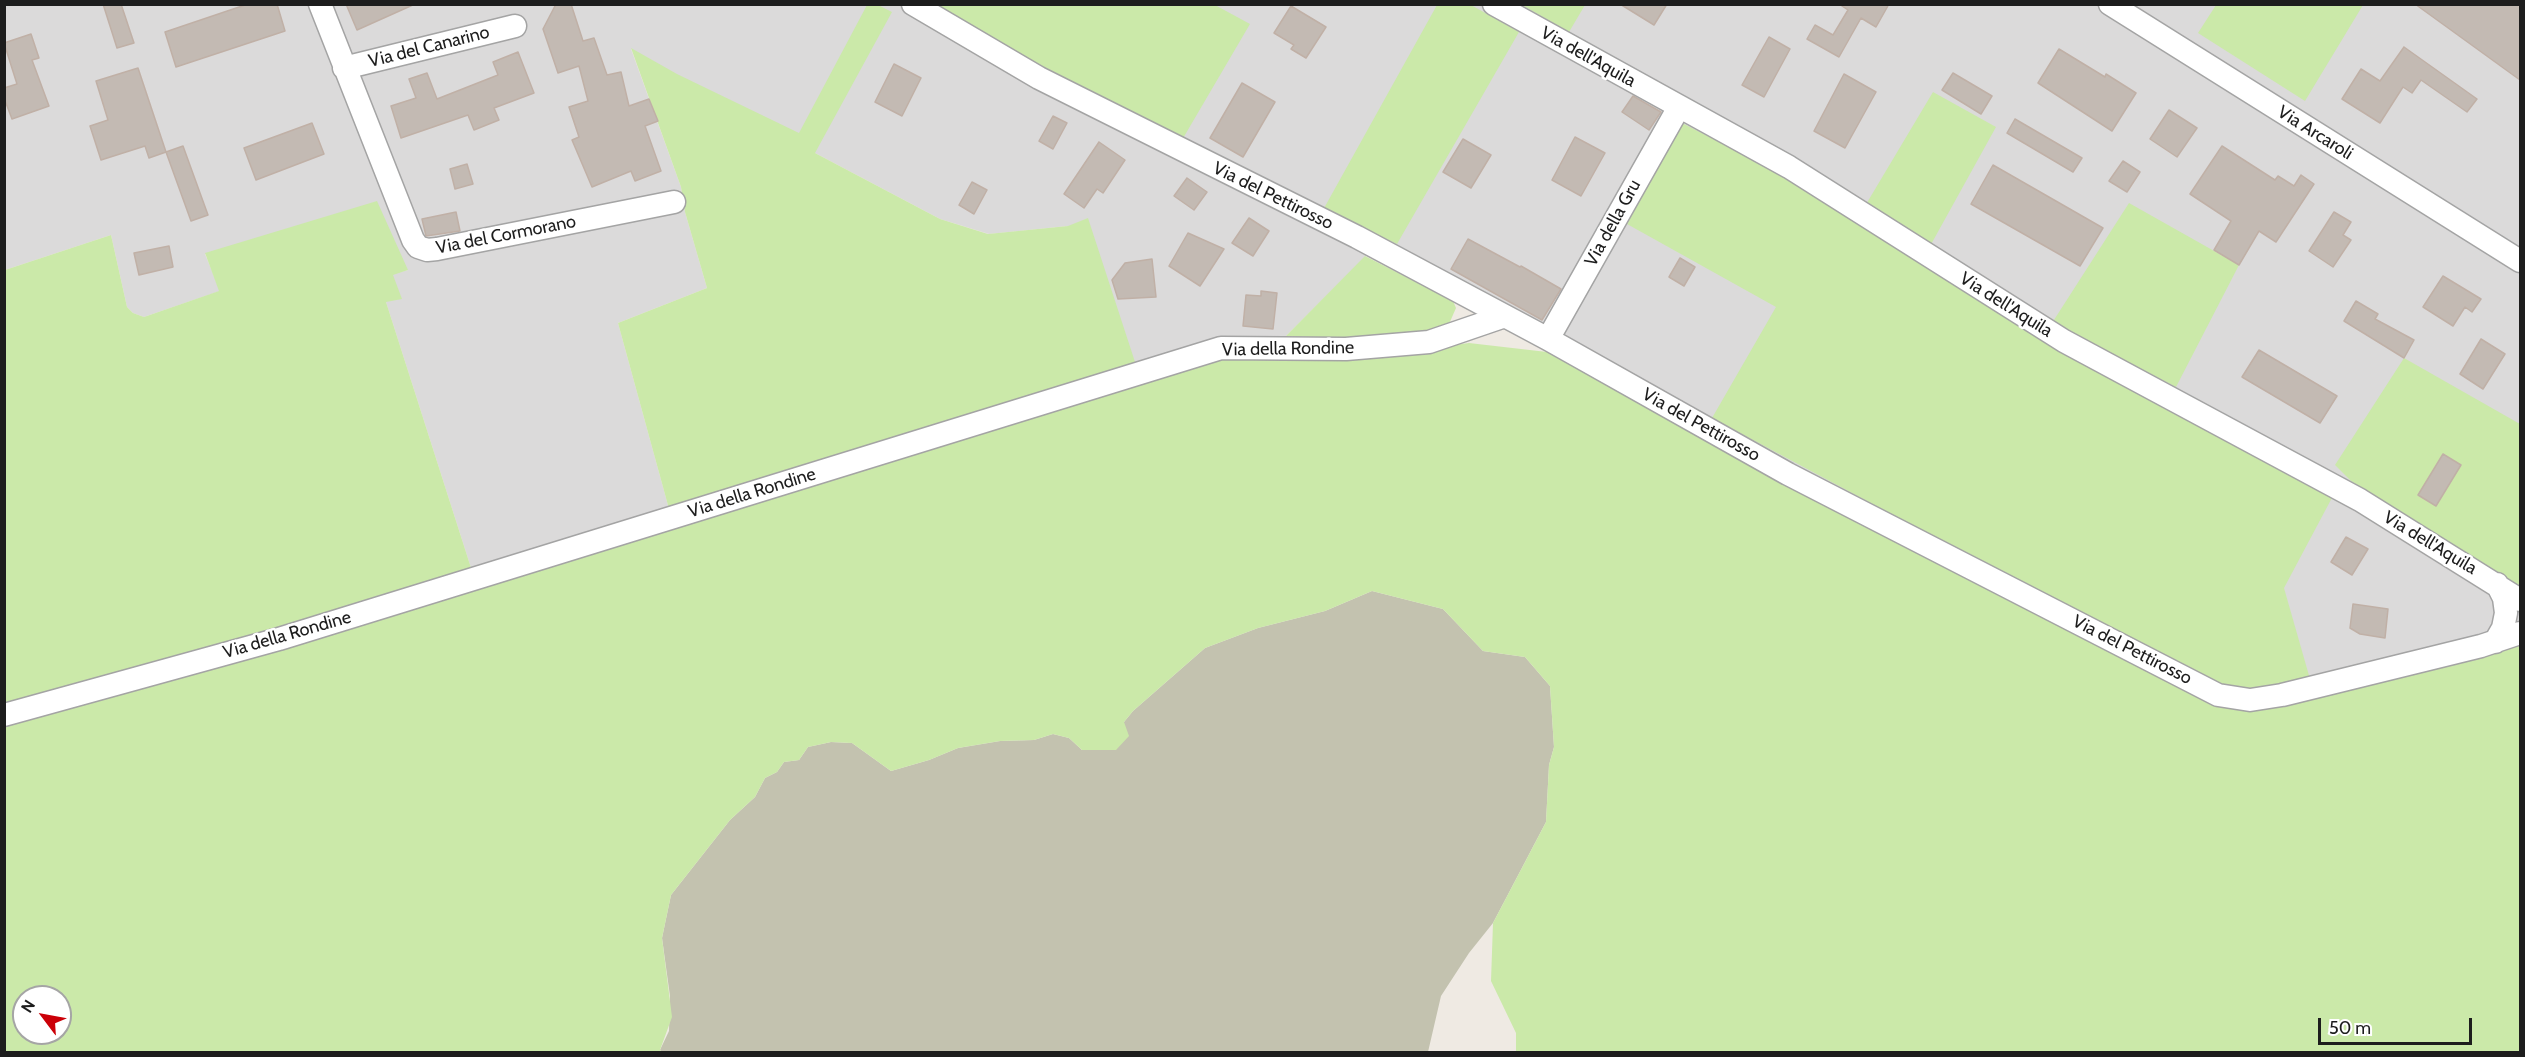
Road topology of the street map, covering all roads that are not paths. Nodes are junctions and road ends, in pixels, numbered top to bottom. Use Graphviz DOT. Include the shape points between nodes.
graph roads {
  1 [pos="320,4"];
  2 [pos="913,4"];
  3 [pos="1494,4"];
  4 [pos="2110,4"];
  5 [pos="515,26"];
  6 [pos="344,68"];
  7 [pos="1679,107"];
  8 [pos="674,202"];
  9 [pos="2520,261"];
  10 [pos="1505,316"];
  11 [pos="1548,339"];
  12 [pos="2497,584"];
  13 [pos="2520,600"];
  14 [pos="2520,633"];
  15 [pos="2495,642"];
  16 [pos="4,715"];
  1 -- 6 [label="street, Via del Cormorano"];
  2 -- 10 [label="street, Via del Pettirosso" via="1040,78"];
  3 -- 7 [label="street, Via dell'Aquila"];
  4 -- 9 [label="street, Via Arcaroli"];
  5 -- 6 [label="street, Via del Canarino"];
  6 -- 8 [label="street, Via del Cormorano" via="418,247 437,249"];
  7 -- 11 [label="street, Via della Gru"];
  7 -- 12 [label="street, Via dell'Aquila" via="1789,167 2064,341 2360,500"];
  10 -- 11 [label="street, Via del Pettirosso"];
  10 -- 16 [label="street, Via della Rondine" via="1428,342 1346,349 1221,348 279,639"];
  11 -- 15 [label="street, Via del Pettirosso" via="1788,474 2218,695 2250,700 2282,695"];
  12 -- 13 [label="street, Via dell'Aquila"];
  12 -- 15 [label="street" via="2506,613"];
  14 -- 15 [label="street, Via del Pettirosso"];
}
